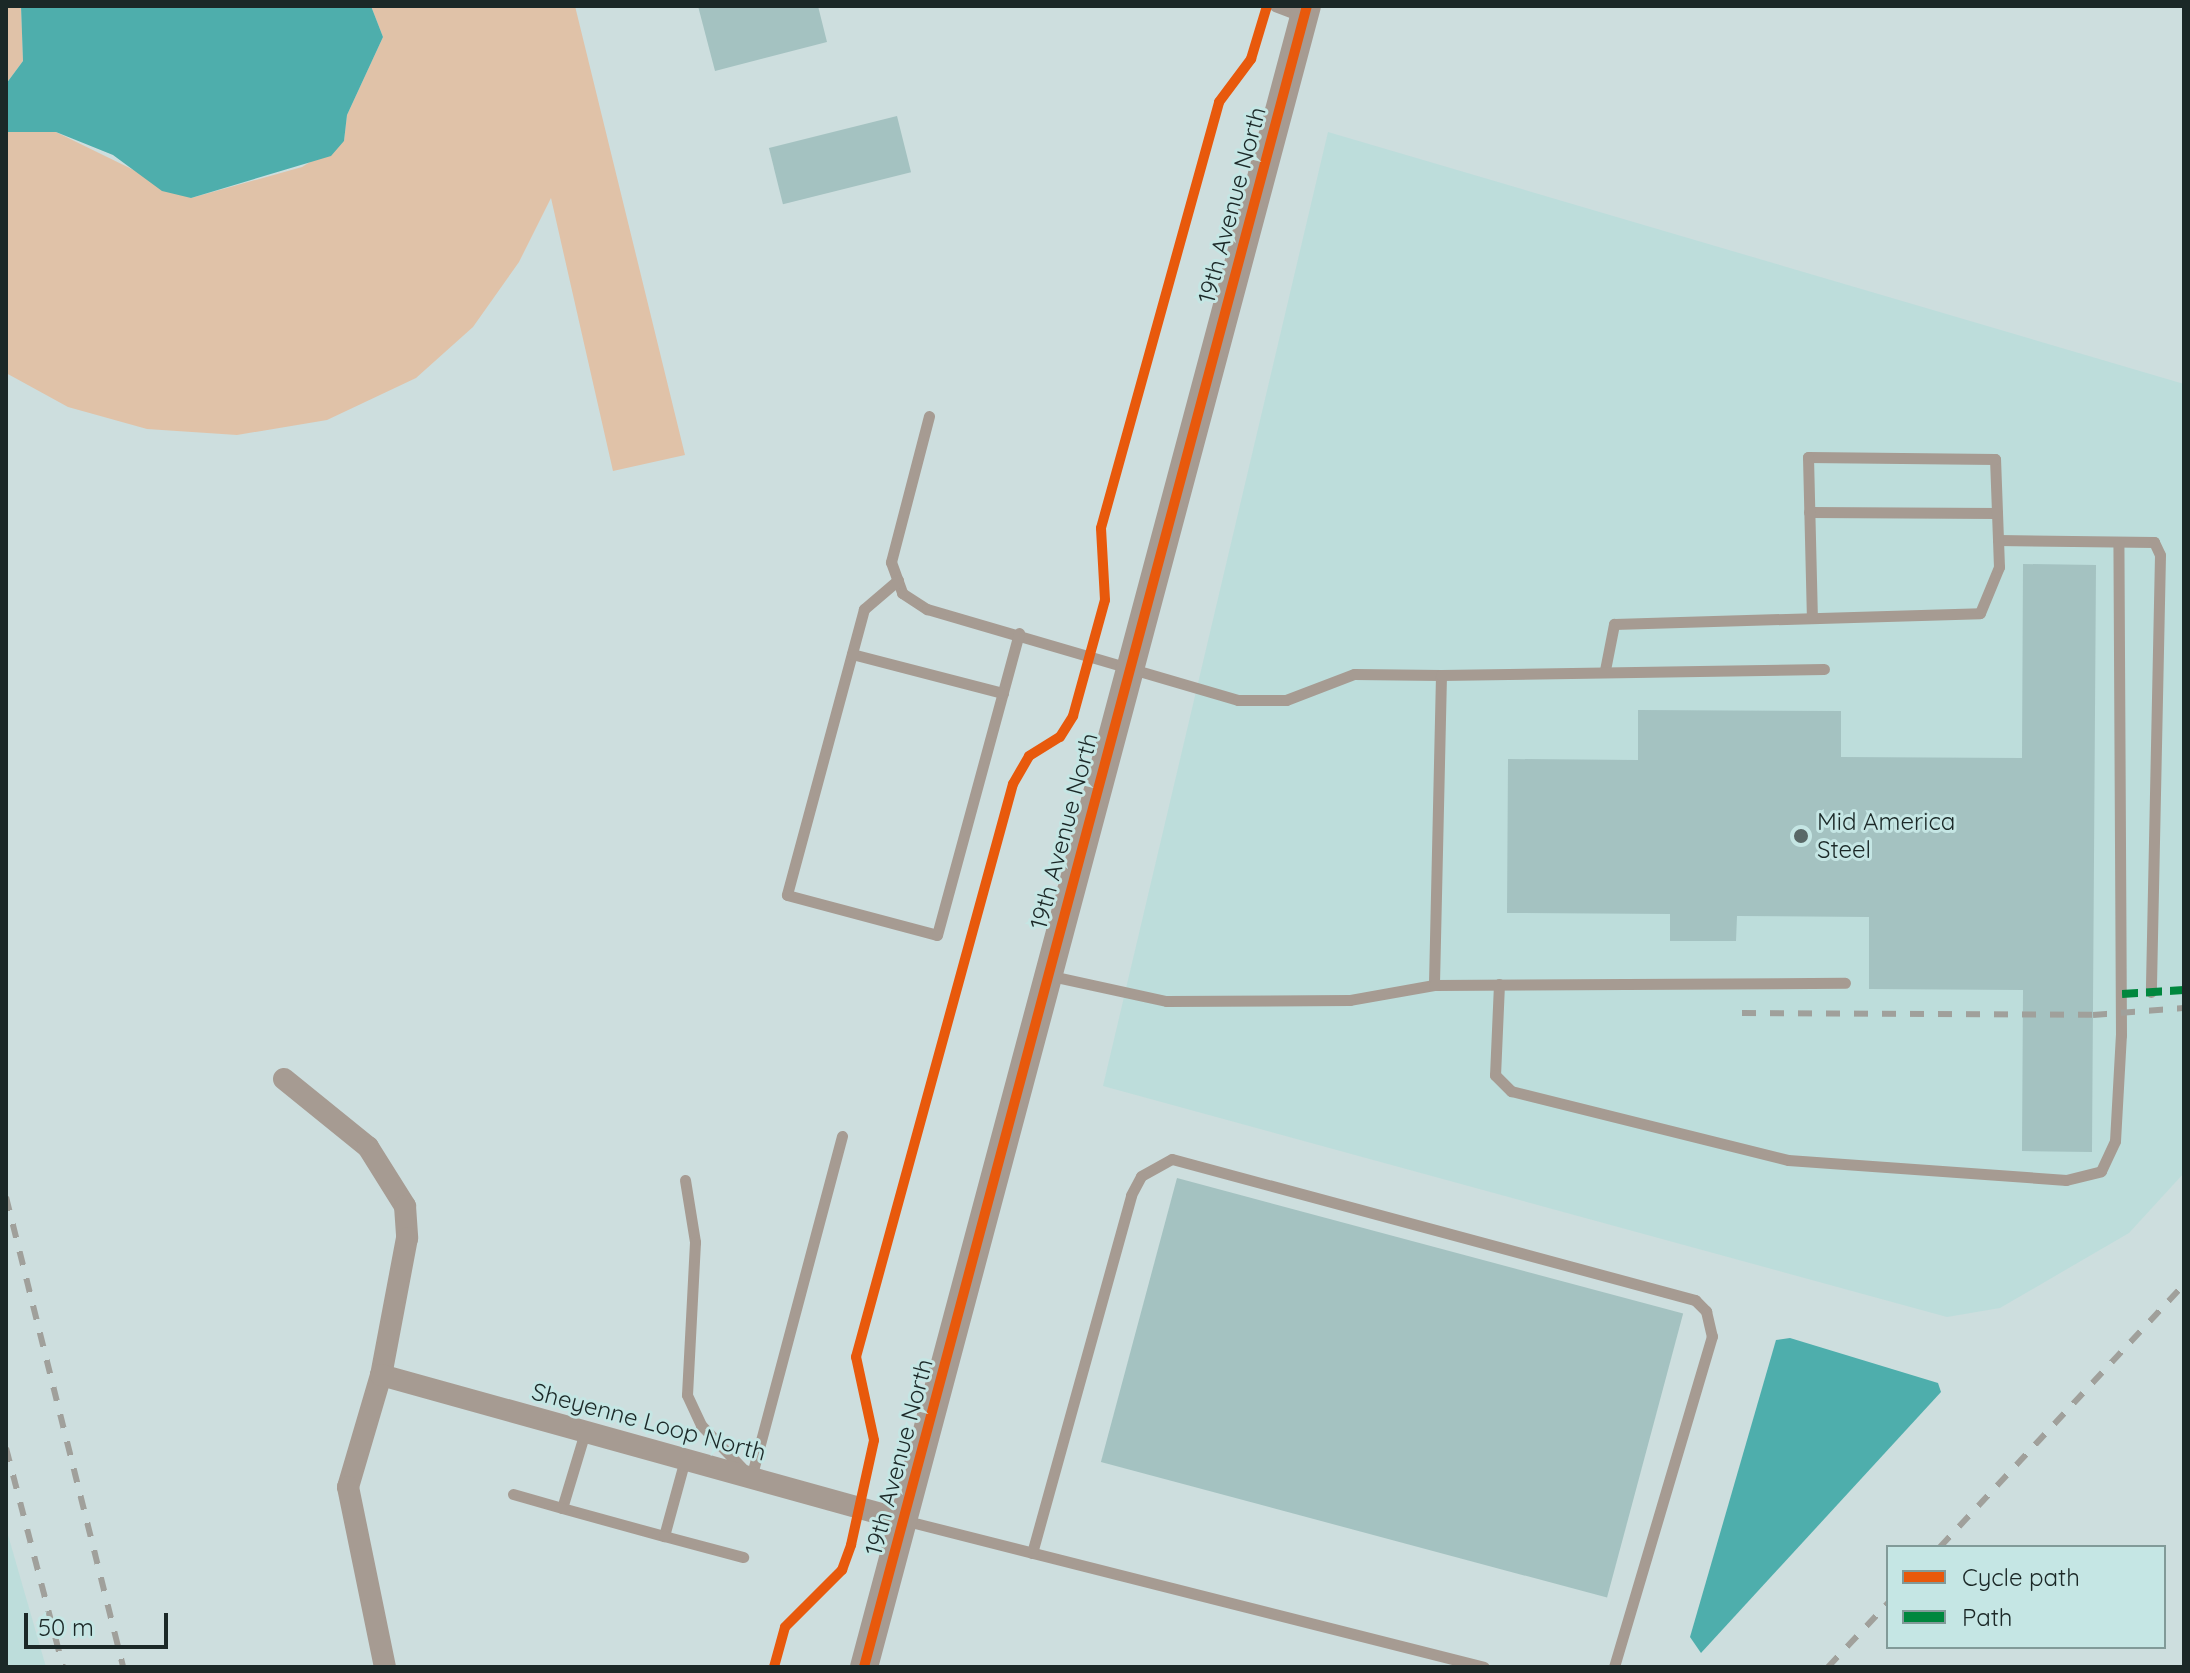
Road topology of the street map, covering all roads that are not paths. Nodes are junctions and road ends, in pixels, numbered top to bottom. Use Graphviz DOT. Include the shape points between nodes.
graph roads {
  1 [pos="1275,6"];
  2 [pos="1306,12"];
  3 [pos="929,416"];
  4 [pos="1809,512"];
  5 [pos="1997,513"];
  6 [pos="1998,540"];
  7 [pos="2118,543"];
  8 [pos="898,580"];
  9 [pos="1812,617"];
  10 [pos="1019,633"];
  11 [pos="852,654"];
  12 [pos="1824,669"];
  13 [pos="1605,670"];
  14 [pos="1127,671"];
  15 [pos="1441,675"];
  16 [pos="1003,693"];
  17 [pos="1047,975"];
  18 [pos="1845,983"];
  19 [pos="1499,984"];
  20 [pos="1434,985"];
  21 [pos="2151,992"];
  22 [pos="284,1079"];
  23 [pos="842,1136"];
  24 [pos="685,1180"];
  25 [pos="381,1375"];
  26 [pos="585,1432"];
  27 [pos="685,1459"];
  28 [pos="751,1478"];
  29 [pos="513,1494"];
  30 [pos="562,1508"];
  31 [pos="903,1520"];
  32 [pos="664,1536"];
  33 [pos="1032,1553"];
  34 [pos="743,1557"];
  35 [pos="385,1667"];
  36 [pos="864,1667"];
  37 [pos="1484,1667"];
  38 [pos="1614,1667"];
  1 -- 2 [label="lane"];
  2 -- 14 [label="street, 19th Avenue North"];
  3 -- 8 [label="lane" via="891,562"];
  4 -- 5 [label="lane"];
  4 -- 5 [label="lane" via="1808,457 1995,459"];
  4 -- 9 [label="lane"];
  5 -- 6 [label="lane"];
  6 -- 7 [label="lane"];
  6 -- 9 [label="lane" via="1999,567 1980,613"];
  7 -- 19 [label="lane" via="2121,1035 2115,1141 2101,1171 2066,1180 1788,1160 1511,1091 1495,1075"];
  7 -- 21 [label="lane" via="2154,542 2160,555"];
  8 -- 10 [label="lane" via="902,593 927,609"];
  8 -- 11 [label="lane" via="864,609"];
  9 -- 13 [label="lane" via="1614,624"];
  10 -- 14 [label="lane"];
  10 -- 16 [label="lane"];
  11 -- 16 [label="lane"];
  11 -- 16 [label="lane" via="787,895 937,935"];
  12 -- 13 [label="lane"];
  13 -- 15 [label="lane"];
  14 -- 15 [label="lane" via="1261,703 1354,674"];
  14 -- 17 [label="street, 19th Avenue North"];
  15 -- 20 [label="lane"];
  17 -- 20 [label="lane" via="1166,1001 1350,1000"];
  17 -- 31 [label="street, 19th Avenue North"];
  18 -- 19 [label="lane"];
  19 -- 20 [label="lane"];
  22 -- 25 [label="street" via="368,1147 405,1206 407,1238"];
  23 -- 28 [label="lane"];
  24 -- 28 [label="lane" via="695,1242 687,1395 701,1425"];
  25 -- 26 [label="street, Sheyenne Loop North"];
  25 -- 35 [label="street" via="348,1487"];
  26 -- 27 [label="street, Sheyenne Loop North"];
  26 -- 30 [label="lane"];
  27 -- 28 [label="street, Sheyenne Loop North"];
  27 -- 32 [label="lane"];
  28 -- 31 [label="street, Sheyenne Loop North"];
  29 -- 30 [label="lane"];
  30 -- 32 [label="lane"];
  31 -- 33 [label="lane"];
  31 -- 36 [label="street, 19th Avenue North"];
  32 -- 34 [label="lane"];
  33 -- 37 [label="lane"];
  33 -- 38 [label="lane" via="1131,1195 1141,1176 1172,1159 1695,1300 1706,1311 1712,1336"];
}
